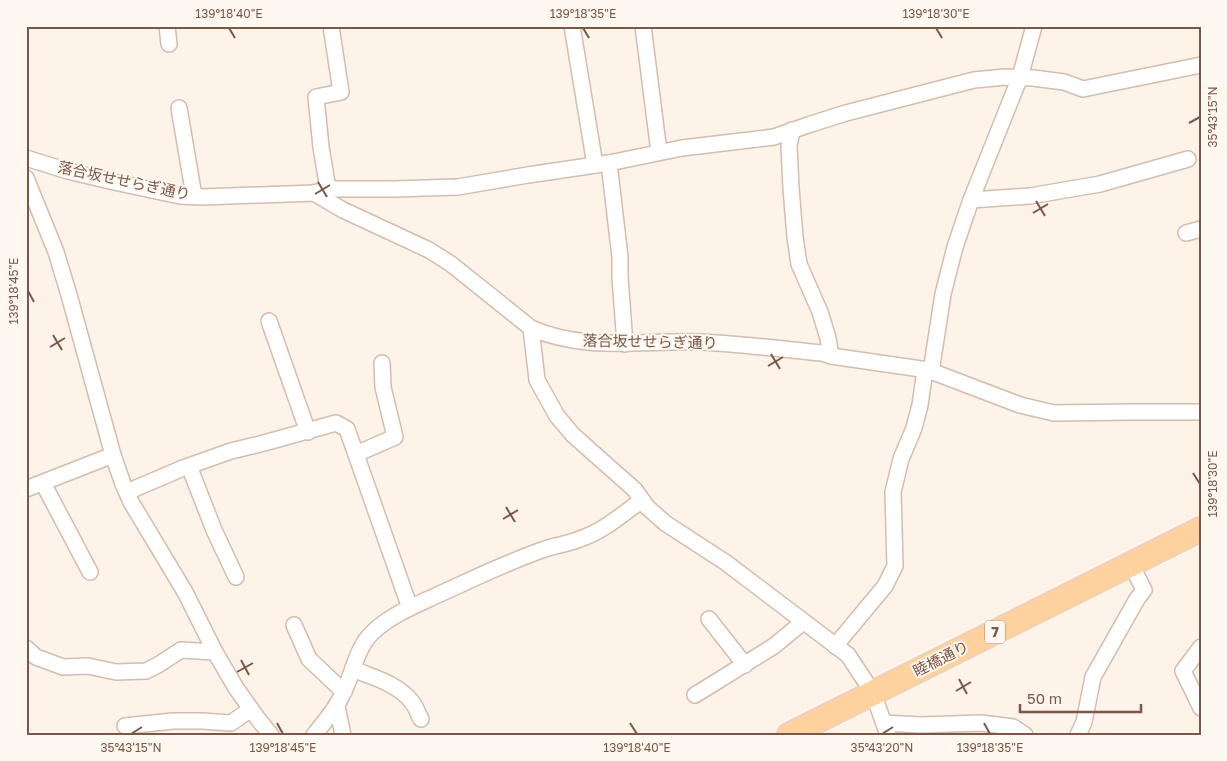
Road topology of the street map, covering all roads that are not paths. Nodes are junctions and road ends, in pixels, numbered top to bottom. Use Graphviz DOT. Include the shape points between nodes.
graph roads {
  1 [pos="167,26"];
  2 [pos="331,26"];
  3 [pos="572,26"];
  4 [pos="643,26"];
  5 [pos="1034,26"];
  6 [pos="169,44"];
  7 [pos="1201,65"];
  8 [pos="1020,77"];
  9 [pos="179,108"];
  10 [pos="792,130"];
  11 [pos="659,152"];
  12 [pos="26,158"];
  13 [pos="1188,160"];
  14 [pos="602,164"];
  15 [pos="26,178"];
  16 [pos="321,191"];
  17 [pos="194,196"];
  18 [pos="971,200"];
  19 [pos="269,321"];
  20 [pos="531,328"];
  21 [pos="625,344"];
  22 [pos="831,356"];
  23 [pos="382,363"];
  24 [pos="928,370"];
  25 [pos="1201,412"];
  26 [pos="308,432"];
  27 [pos="356,454"];
  28 [pos="113,455"];
  29 [pos="189,466"];
  30 [pos="43,483"];
  31 [pos="26,490"];
  32 [pos="127,492"];
  33 [pos="642,500"];
  34 [pos="1200,531"];
  35 [pos="1132,564"];
  36 [pos="90,572"];
  37 [pos="236,577"];
  38 [pos="410,608"];
  39 [pos="709,619"];
  40 [pos="803,622"];
  41 [pos="294,626"];
  42 [pos="834,646"];
  43 [pos="1201,647"];
  44 [pos="26,648"];
  45 [pos="215,652"];
  46 [pos="745,665"];
  47 [pos="353,670"];
  48 [pos="344,692"];
  49 [pos="874,693"];
  50 [pos="695,696"];
  51 [pos="337,706"];
  52 [pos="1201,708"];
  53 [pos="251,709"];
  54 [pos="421,720"];
  55 [pos="125,726"];
  56 [pos="886,729"];
  57 [pos="271,735"];
  58 [pos="314,735"];
  59 [pos="343,735"];
  60 [pos="789,735"];
  61 [pos="1025,735"];
  62 [pos="1078,735"];
  1 -- 6 [label="street"];
  2 -- 16 [label="street" via="341,92 316,96"];
  3 -- 14 [label="street"];
  4 -- 11 [label="street"];
  5 -- 8 [label="street"];
  7 -- 8 [label="street" via="1082,89 1064,82"];
  8 -- 10 [label="street" via="974,80"];
  8 -- 18 [label="street"];
  9 -- 17 [label="street"];
  10 -- 11 [label="street" via="774,137"];
  10 -- 22 [label="street" via="789,146 791,188 799,264 820,312"];
  11 -- 14 [label="street"];
  12 -- 17 [label="street, 落合坂せせらぎ通り" via="68,172 180,196"];
  13 -- 18 [label="street" via="1100,184 1030,196"];
  14 -- 16 [label="street" via="458,187"];
  14 -- 21 [label="street" via="620,257"];
  15 -- 28 [label="street" via="56,252"];
  16 -- 17 [label="street, 落合坂せせらぎ通り"];
  16 -- 20 [label="street, 落合坂せせらぎ通り" via="343,210 429,250 451,264"];
  18 -- 24 [label="street" via="943,294 932,365"];
  19 -- 26 [label="street"];
  20 -- 21 [label="street, 落合坂せせらぎ通り" via="573,340"];
  20 -- 33 [label="street" via="537,380 557,416"];
  21 -- 22 [label="street, 落合坂せせらぎ通り" via="699,342"];
  22 -- 24 [label="street, 落合坂せせらぎ通り"];
  23 -- 27 [label="street" via="383,387 395,437"];
  24 -- 25 [label="street, 落合坂せせらぎ通り" via="1020,405 1054,414"];
  24 -- 42 [label="street" via="914,428 892,492 895,566 885,586"];
  26 -- 27 [label="street" via="336,423 347,429"];
  26 -- 29 [label="street" via="231,451"];
  27 -- 38 [label="street"];
  28 -- 30 [label="street"];
  28 -- 32 [label="street"];
  29 -- 32 [label="street"];
  29 -- 37 [label="street"];
  30 -- 31 [label="street"];
  30 -- 36 [label="street"];
  32 -- 45 [label="street"];
  33 -- 38 [label="street" via="607,526 585,537 521,557"];
  33 -- 40 [label="street" via="665,523 725,562"];
  34 -- 35 [label="main road, 睦橋通り / 7"];
  35 -- 49 [label="main road, 睦橋通り / 7"];
  35 -- 62 [label="street" via="1144,590 1093,677 1084,722"];
  38 -- 47 [label="street" via="370,635"];
  39 -- 46 [label="street"];
  40 -- 42 [label="street"];
  40 -- 46 [label="street"];
  41 -- 48 [label="street" via="309,659"];
  42 -- 49 [label="street" via="848,655"];
  43 -- 52 [label="street" via="1183,671"];
  44 -- 45 [label="street" via="36,657 63,667 88,666 116,672 146,671 181,650"];
  45 -- 53 [label="street"];
  46 -- 50 [label="street"];
  47 -- 48 [label="street"];
  47 -- 54 [label="street" via="391,684 405,694"];
  48 -- 51 [label="street"];
  49 -- 56 [label="street"];
  49 -- 60 [label="main road, 睦橋通り / 7"];
  51 -- 58 [label="street"];
  51 -- 59 [label="street"];
  53 -- 55 [label="street" via="231,723 173,721"];
  53 -- 57 [label="street"];
  56 -- 61 [label="street" via="981,723 1013,727"];
}
